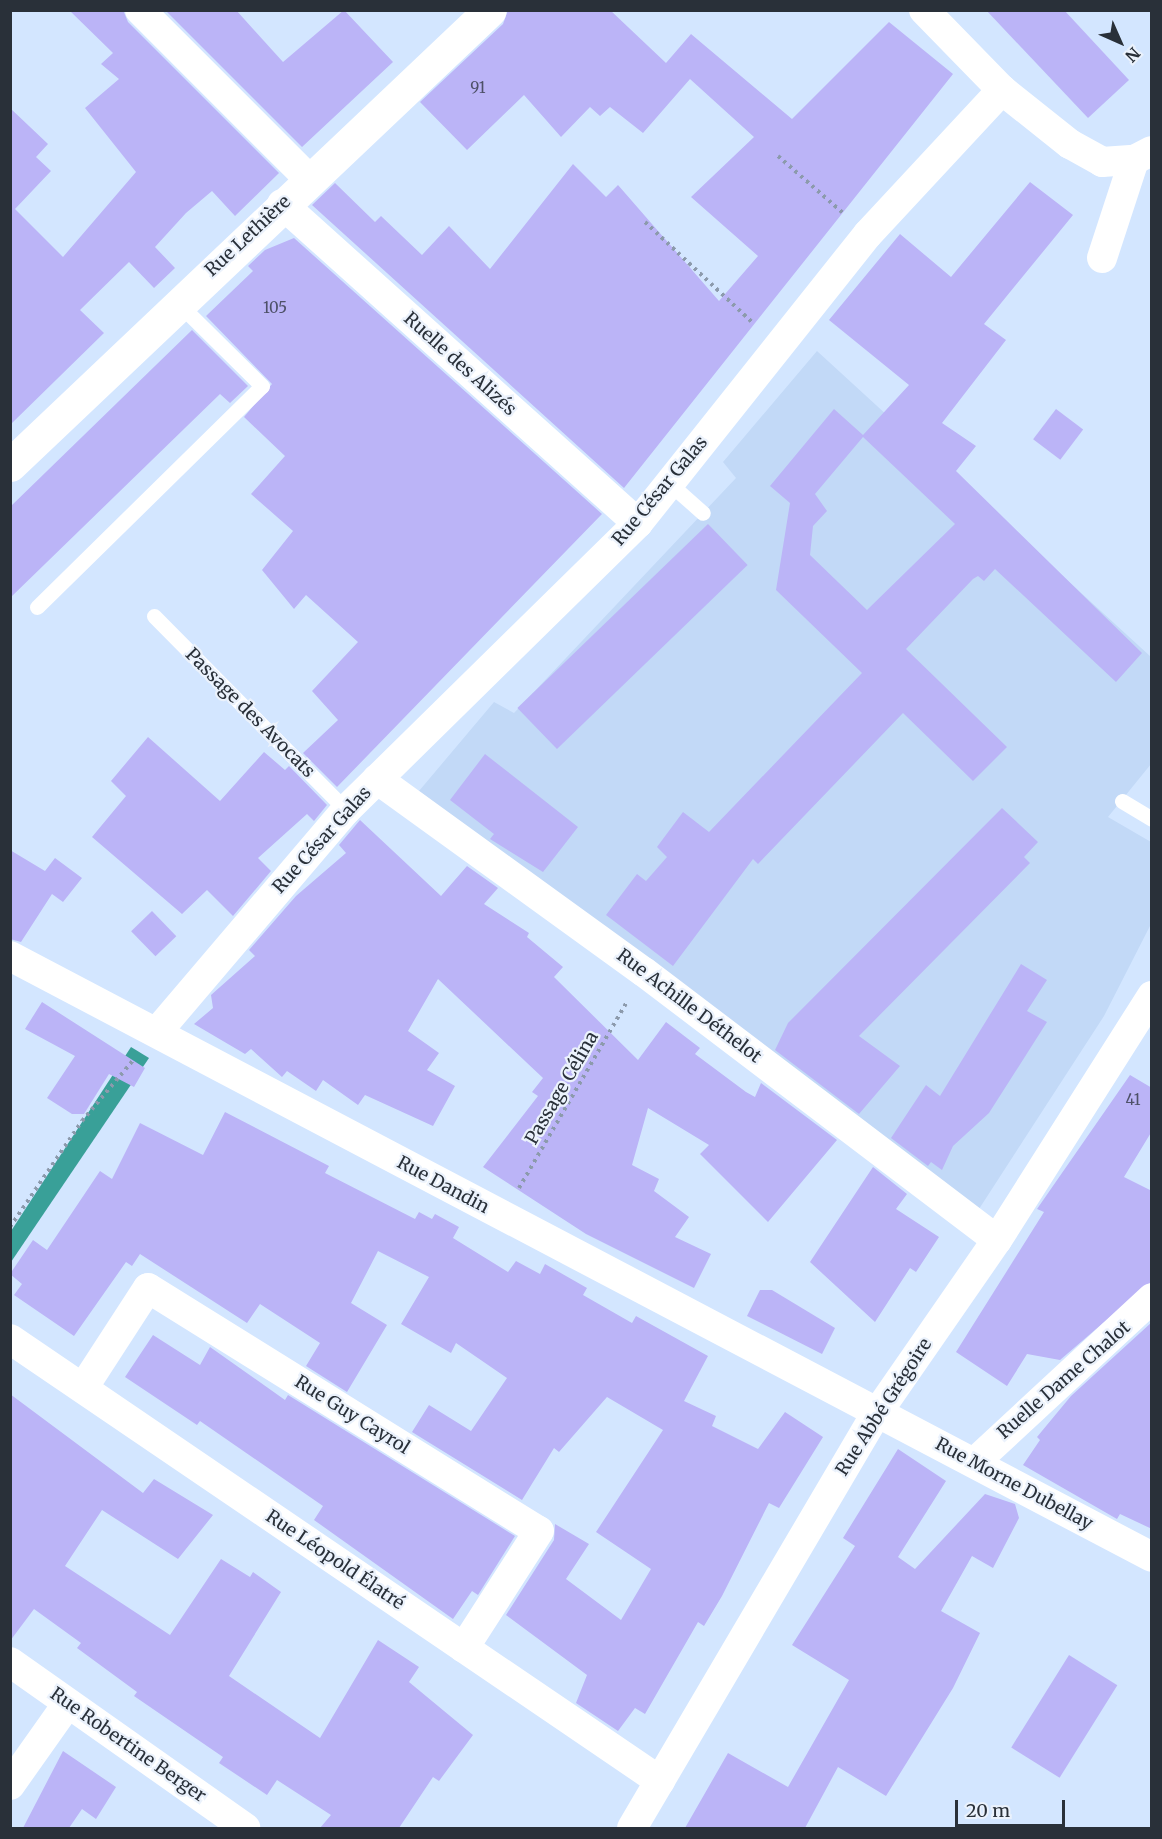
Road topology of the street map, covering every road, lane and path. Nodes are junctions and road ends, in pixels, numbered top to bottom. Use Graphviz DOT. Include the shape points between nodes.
graph roads {
  1 [pos="140,10"];
  2 [pos="490,10"];
  3 [pos="924,10"];
  4 [pos="1002,90"];
  5 [pos="778,156"];
  6 [pos="1143,156"];
  7 [pos="309,179"];
  8 [pos="282,204"];
  9 [pos="645,222"];
  10 [pos="868,234"];
  11 [pos="1102,258"];
  12 [pos="177,302"];
  13 [pos="781,344"];
  14 [pos="10,465"];
  15 [pos="669,483"];
  16 [pos="703,513"];
  17 [pos="638,523"];
  18 [pos="37,607"];
  19 [pos="154,616"];
  20 [pos="377,778"];
  21 [pos="1122,801"];
  22 [pos="346,810"];
  23 [pos="1152,819"];
  24 [pos="10,956"];
  25 [pos="644,972"];
  26 [pos="1152,996"];
  27 [pos="157,1032"];
  28 [pos="1141,1037"];
  29 [pos="502,1217"];
  30 [pos="10,1227"];
  31 [pos="997,1240"];
  32 [pos="1152,1298"];
  33 [pos="10,1339"];
  34 [pos="83,1388"];
  35 [pos="875,1416"];
  36 [pos="975,1462"];
  37 [pos="1152,1557"];
  38 [pos="464,1648"];
  39 [pos="10,1662"];
  40 [pos="68,1703"];
  41 [pos="660,1781"];
  42 [pos="10,1785"];
  43 [pos="245,1828"];
  44 [pos="632,1828"];
  1 -- 7 [label="street"];
  2 -- 7 [label="street, Rue Lethière"];
  3 -- 4 [label="street"];
  4 -- 6 [label="street" via="1102,162"];
  4 -- 10 [label="street, Rue César Galas"];
  5 -- 10 [label="path"];
  6 -- 11 [label="street"];
  7 -- 8 [label="street, Rue Lethière"];
  8 -- 12 [label="street, Rue Lethière"];
  8 -- 17 [label="street, Ruelle des Alizés"];
  9 -- 13 [label="path" via="755,325"];
  10 -- 13 [label="street, Rue César Galas"];
  12 -- 14 [label="street, Rue Lethière"];
  12 -- 18 [label="lane" via="262,386"];
  13 -- 15 [label="street, Rue César Galas"];
  15 -- 16 [label="lane"];
  15 -- 17 [label="street, Rue César Galas"];
  17 -- 20 [label="street, Rue César Galas"];
  19 -- 22 [label="lane, Passage des Avocats"];
  20 -- 22 [label="street, Rue César Galas"];
  20 -- 25 [label="street, Rue Achille Déthelot"];
  21 -- 23 [label="lane"];
  22 -- 27 [label="street, Rue César Galas"];
  24 -- 27 [label="street, Rue Dandin"];
  25 -- 29 [label="path, Passage Célina"];
  25 -- 31 [label="street, Rue Achille Déthelot"];
  26 -- 28 [label="street, Rue Abbé Grégoire"];
  27 -- 29 [label="street, Rue Dandin"];
  27 -- 30 [label="path" via="82,1121"];
  28 -- 31 [label="street, Rue Abbé Grégoire"];
  29 -- 35 [label="street, Rue Dandin"];
  31 -- 35 [label="street, Rue Abbé Grégoire"];
  32 -- 36 [label="street, Ruelle Dame Chalot"];
  33 -- 34 [label="street, Rue Léopold Élatré"];
  34 -- 38 [label="street, Rue Léopold Élatré"];
  34 -- 38 [label="street, Rue Guy Cayrol" via="148,1288 539,1531"];
  35 -- 36 [label="street, Rue Morne Dubellay"];
  35 -- 41 [label="street, Rue Abbé Grégoire"];
  36 -- 37 [label="street, Rue Morne Dubellay"];
  38 -- 41 [label="street, Rue Léopold Élatré"];
  39 -- 40 [label="street, Rue Robertine Berger"];
  40 -- 42 [label="street"];
  40 -- 43 [label="street, Rue Robertine Berger"];
  41 -- 44 [label="street, Rue Abbé Grégoire"];
}
